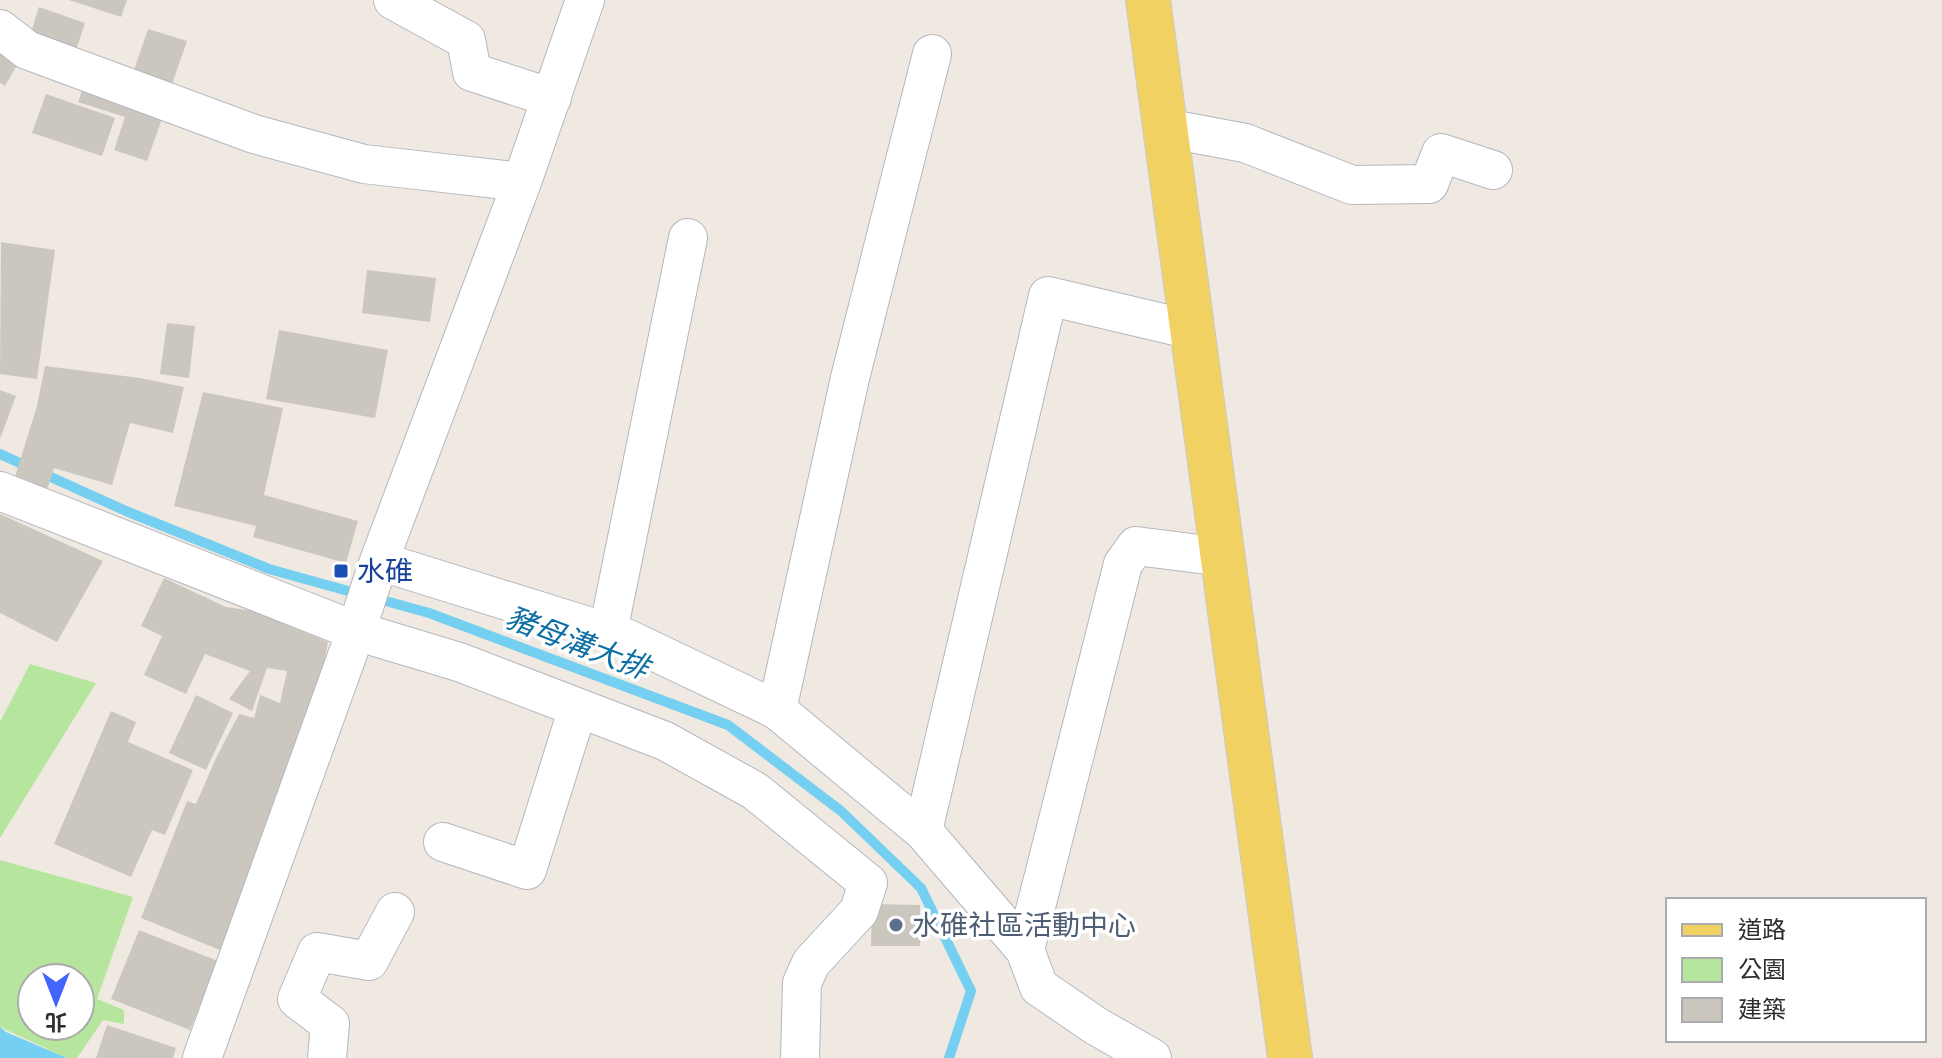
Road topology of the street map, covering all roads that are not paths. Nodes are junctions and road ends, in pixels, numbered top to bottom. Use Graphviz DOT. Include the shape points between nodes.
graph roads {
  1 [pos="393,0"];
  2 [pos="585,0"];
  3 [pos="1148,0"];
  4 [pos="0,29"];
  5 [pos="932,54"];
  6 [pos="552,98"];
  7 [pos="1165,128"];
  8 [pos="1493,170"];
  9 [pos="522,182"];
  10 [pos="688,238"];
  11 [pos="1192,330"];
  12 [pos="0,491"];
  13 [pos="1223,557"];
  14 [pos="379,561"];
  15 [pos="356,631"];
  16 [pos="608,632"];
  17 [pos="578,708"];
  18 [pos="777,710"];
  19 [pos="923,831"];
  20 [pos="443,842"];
  21 [pos="395,912"];
  22 [pos="1025,950"];
  23 [pos="205,1057"];
  24 [pos="327,1058"];
  25 [pos="800,1058"];
  26 [pos="1152,1058"];
  27 [pos="1290,1058"];
  1 -- 6 [label="street" via="466,40 472,72"];
  2 -- 6 [label="street"];
  3 -- 7 [label="main road"];
  4 -- 9 [label="street" via="27,50 254,134 364,164"];
  5 -- 18 [label="street" via="850,378"];
  6 -- 9 [label="street"];
  7 -- 8 [label="street" via="1245,143 1352,185 1429,184 1441,153"];
  7 -- 11 [label="main road"];
  9 -- 14 [label="street"];
  10 -- 16 [label="street"];
  11 -- 13 [label="main road"];
  11 -- 19 [label="street" via="1048,296"];
  12 -- 15 [label="street"];
  13 -- 22 [label="street" via="1136,546 1123,564"];
  13 -- 27 [label="main road"];
  14 -- 15 [label="street"];
  14 -- 16 [label="street"];
  15 -- 17 [label="street" via="459,662"];
  15 -- 23 [label="street"];
  16 -- 18 [label="street"];
  17 -- 20 [label="street" via="527,870"];
  17 -- 25 [label="street" via="665,741 755,791 868,883 859,911 811,963 802,983"];
  18 -- 19 [label="street"];
  19 -- 22 [label="street"];
  21 -- 24 [label="street" via="369,961 317,952 297,999 330,1024"];
  22 -- 26 [label="street" via="1039,987"];
}
